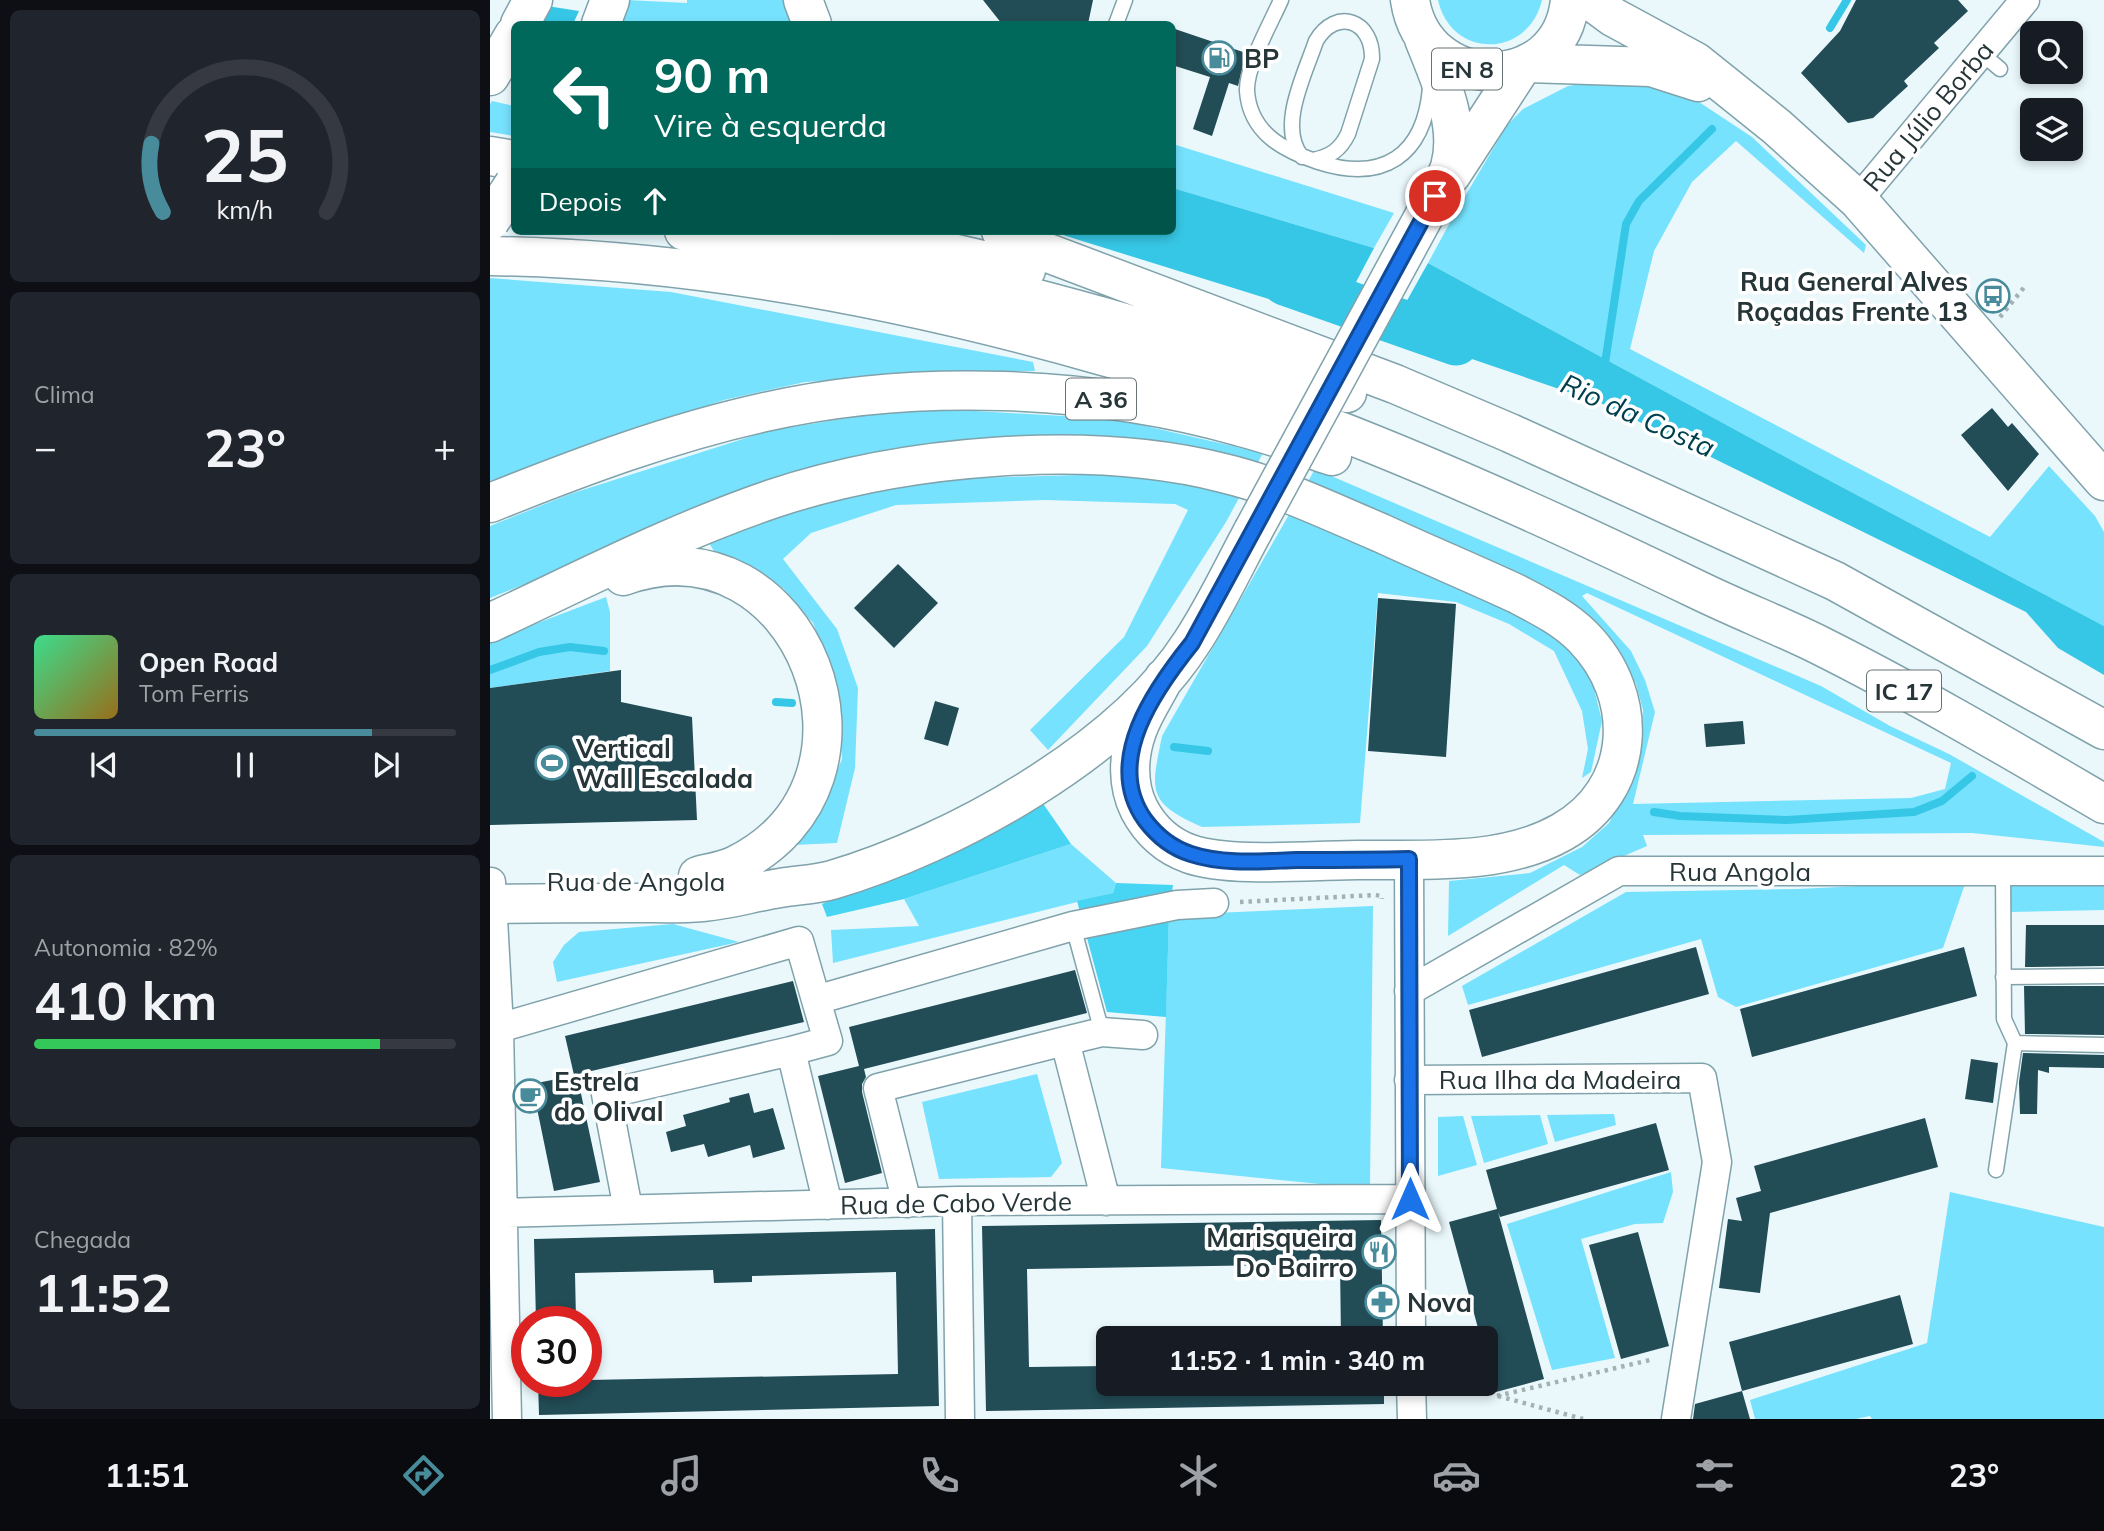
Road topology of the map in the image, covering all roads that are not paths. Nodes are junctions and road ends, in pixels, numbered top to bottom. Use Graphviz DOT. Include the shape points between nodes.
graph roads {
  1 [pos="533,0"];
  2 [pos="610,0"];
  3 [pos="803,0"];
  4 [pos="1125,0"];
  5 [pos="1281,0"];
  6 [pos="1570,0"];
  7 [pos="1590,0"];
  8 [pos="2025,0"];
  9 [pos="522,21"];
  10 [pos="602,21"];
  11 [pos="811,21"];
  12 [pos="1117,21"];
  13 [pos="1420,29"];
  14 [pos="511,40"];
  15 [pos="1525,64"];
  16 [pos="490,76"];
  17 [pos="1739,97"];
  18 [pos="490,156"];
  19 [pos="1308,158"];
  20 [pos="511,160"];
  21 [pos="511,188"];
  22 [pos="1435,196"];
  23 [pos="1858,200"];
  24 [pos="511,218"];
  25 [pos="490,219"];
  26 [pos="714,235"];
  27 [pos="876,235"];
  28 [pos="1016,239"];
  29 [pos="490,256"];
  30 [pos="1294,346"];
  31 [pos="2104,481"];
  32 [pos="490,503"];
  33 [pos="1678,511"];
  34 [pos="1699,590"];
  35 [pos="490,624"];
  36 [pos="1164,678"];
  37 [pos="2104,730"];
  38 [pos="2104,804"];
  39 [pos="1409,859"];
  40 [pos="2003,871"];
  41 [pos="2104,871"];
  42 [pos="698,876"];
  43 [pos="782,887"];
  44 [pos="491,893"];
  45 [pos="1214,903"];
  46 [pos="1073,926"];
  47 [pos="2003,976"];
  48 [pos="2104,976"];
  49 [pos="1409,991"];
  50 [pos="817,1000"];
  51 [pos="499,1028"];
  52 [pos="1102,1032"];
  53 [pos="1143,1035"];
  54 [pos="1065,1041"];
  55 [pos="2015,1043"];
  56 [pos="2104,1045"];
  57 [pos="791,1051"];
  58 [pos="1409,1080"];
  59 [pos="1996,1170"];
  60 [pos="1410,1199"];
  61 [pos="957,1201"];
  62 [pos="1106,1201"];
  63 [pos="907,1203"];
  64 [pos="828,1205"];
  65 [pos="628,1209"];
  66 [pos="502,1213"];
  67 [pos="1411,1326"];
  68 [pos="1411,1396"];
  69 [pos="507,1419"];
  70 [pos="960,1419"];
  71 [pos="1412,1419"];
  72 [pos="1676,1419"];
  1 -- 9 [label="main road"];
  2 -- 10 [label="main road"];
  3 -- 11 [label="main road"];
  4 -- 12 [label="lane"];
  5 -- 19 [label="lane" via="1247,89 1261,129 1293,154"];
  6 -- 15 [label="main road" via="1558,34 1542,54"];
  7 -- 17 [label="main road" via="1613,17 1638,22"];
  8 -- 23 [label="street, Rua Júlio Borba" via="1991,61"];
  13 -- 15 [label="main road, EN 8" via="1445,59 1471,70 1495,72"];
  13 -- 19 [label="lane" via="1424,122 1410,145 1398,157 1363,170"];
  13 -- 22 [label="main road" via="1447,102 1453,149 1450,168"];
  14 -- 16 [label="main road"];
  15 -- 17 [label="main road" via="1651,67"];
  15 -- 22 [label="main road"];
  17 -- 23 [label="main road"];
  18 -- 20 [label="main road"];
  19 -- 19 [label="lane" via="1293,139 1292,116 1315,41 1322,30 1347,21 1368,36 1372,59 1343,144 1326,157"];
  21 -- 25 [label="main road, bridge"];
  22 -- 36 [label="main road, bridge" via="1192,643"];
  23 -- 31 [label="main road"];
  24 -- 25 [label="main road"];
  26 -- 33 [label="main road" via="871,261 1096,316 1301,377"];
  27 -- 30 [label="main road" via="1128,296"];
  28 -- 30 [label="main road"];
  29 -- 34 [label="main road" via="589,260 742,277 892,303 1051,341 1187,380 1373,444"];
  30 -- 33 [label="main road" via="1408,389"];
  32 -- 34 [label="main road, A 36" via="660,440 817,402 926,393 1082,396 1241,427 1410,482"];
  33 -- 37 [label="main road, IC 17" via="1835,581"];
  34 -- 38 [label="main road, IC 17" via="1814,643"];
  35 -- 39 [label="main road" via="636,555 772,499 887,470 1056,456 1155,461 1228,474 1340,515 1538,605 1585,640 1613,684 1622,711 1621,758 1608,790 1591,810 1559,834 1515,850"];
  35 -- 42 [label="main road" via="629,574 689,567 745,584 785,621 813,668 820,694 823,725 813,783 785,830 731,867"];
  36 -- 39 [label="main road" via="1137,729 1131,753 1134,797 1156,834 1191,854 1215,859"];
  36 -- 43 [label="main road" via="1106,735 1014,800 876,865 807,886"];
  39 -- 49 [label="street"];
  40 -- 41 [label="street, Rua Angola"];
  40 -- 47 [label="lane"];
  40 -- 49 [label="street, Rua Angola" via="1619,871"];
  42 -- 43 [label="main road, Rua de Angola"];
  42 -- 44 [label="main road, Rua de Angola"];
  43 -- 44 [label="main road, Rua de Angola" via="702,902"];
  44 -- 51 [label="street"];
  45 -- 46 [label="street" via="1177,905"];
  46 -- 50 [label="street"];
  46 -- 52 [label="lane"];
  47 -- 48 [label="lane"];
  47 -- 55 [label="lane" via="2004,1019"];
  49 -- 58 [label="street"];
  50 -- 51 [label="street" via="799,941"];
  50 -- 57 [label="street" via="828,1041"];
  51 -- 66 [label="street"];
  52 -- 53 [label="street"];
  52 -- 54 [label="street"];
  54 -- 62 [label="street"];
  54 -- 63 [label="street" via="878,1088"];
  55 -- 56 [label="lane"];
  55 -- 59 [label="lane"];
  57 -- 64 [label="street"];
  57 -- 65 [label="street" via="606,1094"];
  58 -- 60 [label="street"];
  58 -- 72 [label="street, Rua Ilha da Madeira" via="1702,1078 1717,1162"];
  60 -- 62 [label="street, Rua de Cabo Verde"];
  60 -- 67 [label="street"];
  61 -- 62 [label="street, Rua de Cabo Verde"];
  61 -- 63 [label="street, Rua de Cabo Verde"];
  61 -- 70 [label="street"];
  63 -- 64 [label="street, Rua de Cabo Verde"];
  64 -- 65 [label="street, Rua de Cabo Verde"];
  65 -- 66 [label="street, Rua de Cabo Verde"];
  66 -- 69 [label="street"];
  68 -- 71 [label="street"];
}
